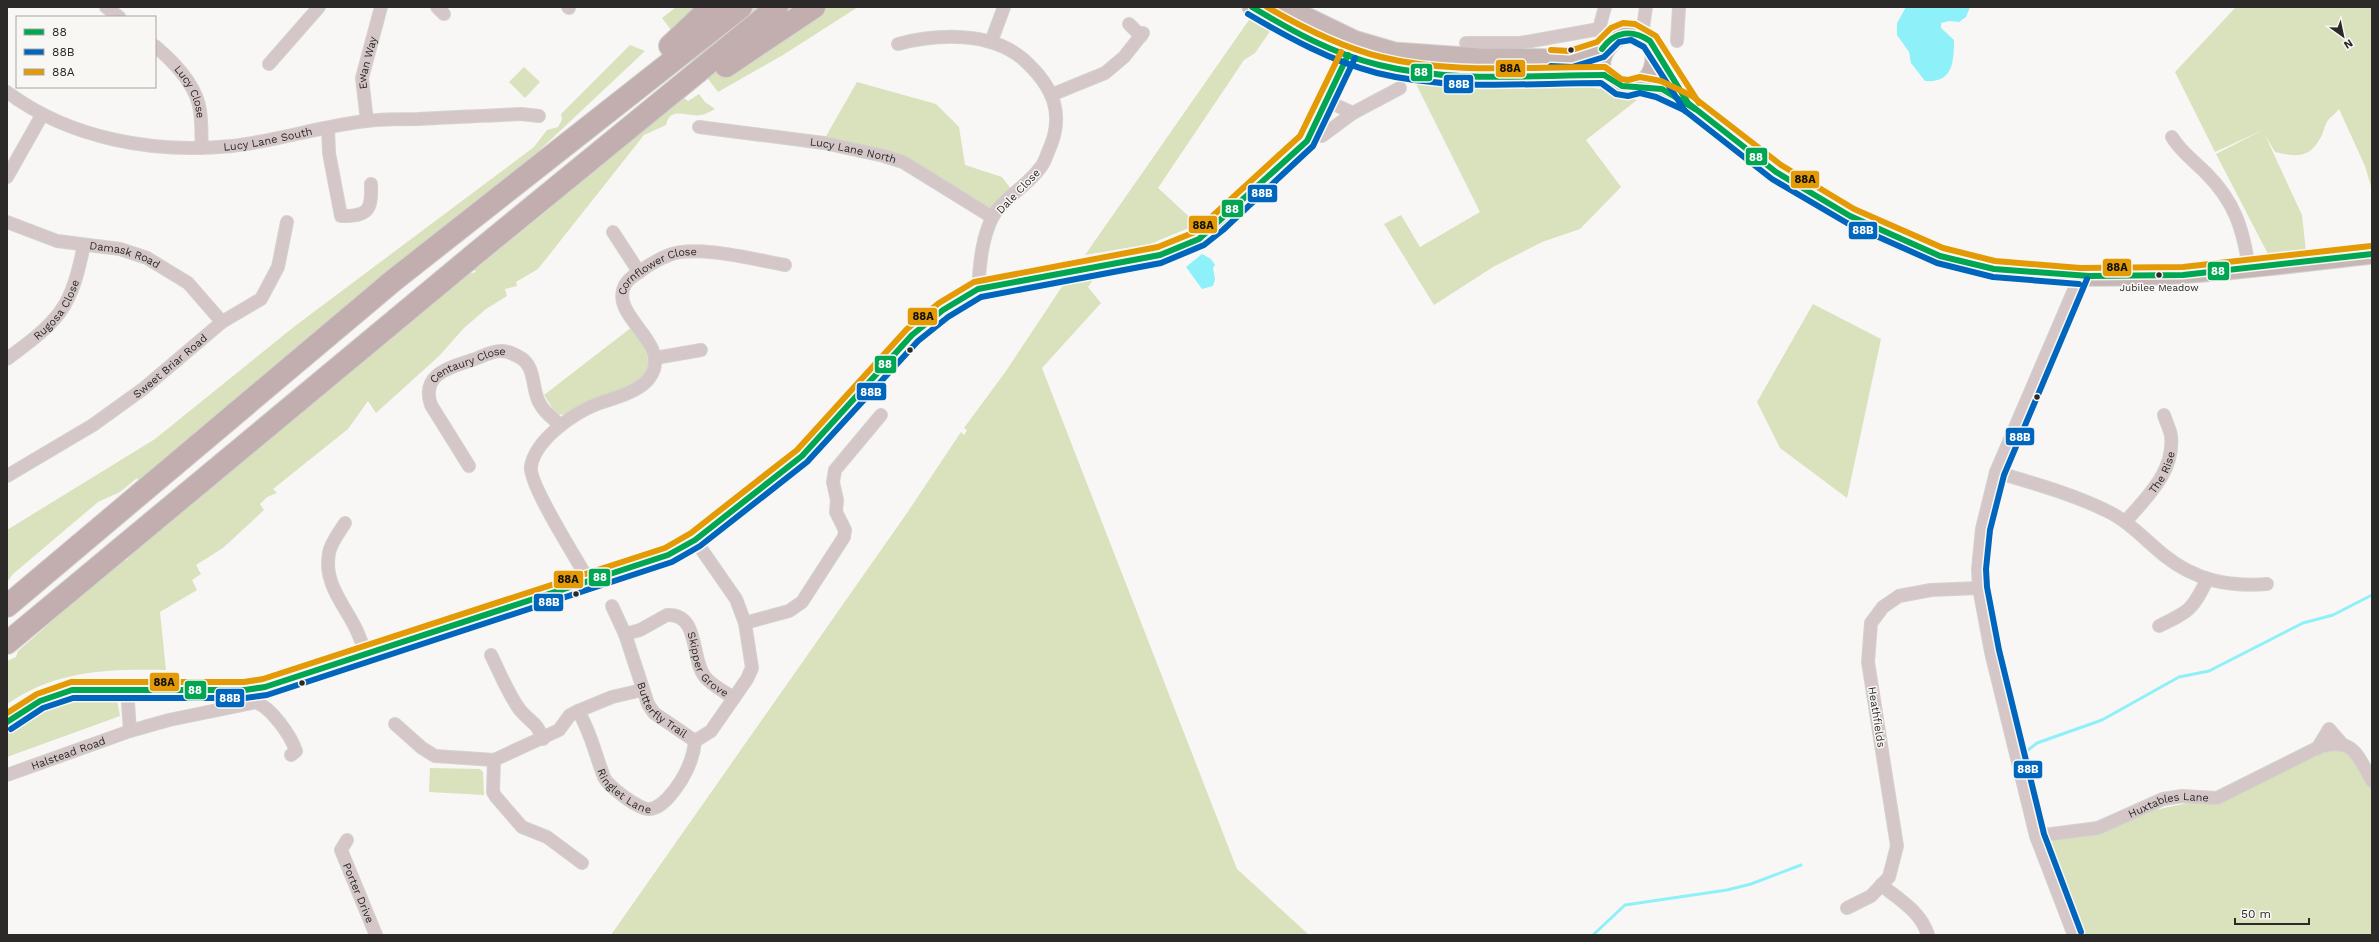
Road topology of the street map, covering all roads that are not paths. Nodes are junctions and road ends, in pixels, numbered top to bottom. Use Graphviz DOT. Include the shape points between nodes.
graph roads {
  1 [pos="106,7"];
  2 [pos="319,7"];
  3 [pos="711,7"];
  4 [pos="741,7"];
  5 [pos="777,7"];
  6 [pos="814,7"];
  7 [pos="1004,7"];
  8 [pos="1252,7"];
  9 [pos="1286,7"];
  10 [pos="1606,7"];
  11 [pos="1646,7"];
  12 [pos="1679,7"];
  13 [pos="378,8"];
  14 [pos="118,16"];
  15 [pos="1130,24"];
  16 [pos="1642,35"];
  17 [pos="1677,41"];
  18 [pos="991,42"];
  19 [pos="1466,43"];
  20 [pos="898,44"];
  21 [pos="156,47"];
  22 [pos="1602,49"];
  23 [pos="1654,49"];
  24 [pos="1348,55"];
  25 [pos="270,64"];
  26 [pos="1604,75"];
  27 [pos="1640,85"];
  28 [pos="1400,88"];
  29 [pos="7,92"];
  30 [pos="1051,95"];
  31 [pos="1327,101"];
  32 [pos="1688,103"];
  33 [pos="606,111"];
  34 [pos="1353,113"];
  35 [pos="42,115"];
  36 [pos="539,116"];
  37 [pos="367,121"];
  38 [pos="699,127"];
  39 [pos="328,128"];
  40 [pos="1322,136"];
  41 [pos="2172,137"];
  42 [pos="202,148"];
  43 [pos="604,148"];
  44 [pos="7,177"];
  45 [pos="370,184"];
  46 [pos="992,217"];
  47 [pos="7,222"];
  48 [pos="287,222"];
  49 [pos="613,232"];
  50 [pos="84,245"];
  51 [pos="2372,254"];
  52 [pos="786,265"];
  53 [pos="2249,268"];
  54 [pos="639,272"];
  55 [pos="2080,276"];
  56 [pos="978,289"];
  57 [pos="222,322"];
  58 [pos="701,350"];
  59 [pos="655,358"];
  60 [pos="7,360"];
  61 [pos="882,415"];
  62 [pos="2164,415"];
  63 [pos="560,425"];
  64 [pos="469,466"];
  65 [pos="1996,472"];
  66 [pos="7,476"];
  67 [pos="2126,521"];
  68 [pos="345,523"];
  69 [pos="695,540"];
  70 [pos="2207,580"];
  71 [pos="589,581"];
  72 [pos="2267,584"];
  73 [pos="1979,588"];
  74 [pos="7,606"];
  75 [pos="612,606"];
  76 [pos="746,623"];
  77 [pos="2159,626"];
  78 [pos="625,634"];
  79 [pos="7,644"];
  80 [pos="366,654"];
  81 [pos="491,655"];
  82 [pos="127,689"];
  83 [pos="642,690"];
  84 [pos="734,698"];
  85 [pos="578,711"];
  86 [pos="7,722"];
  87 [pos="395,724"];
  88 [pos="130,731"];
  89 [pos="543,739"];
  90 [pos="695,741"];
  91 [pos="291,755"];
  92 [pos="494,760"];
  93 [pos="7,775"];
  94 [pos="2372,781"];
  95 [pos="2036,836"];
  96 [pos="341,845"];
  97 [pos="582,863"];
  98 [pos="1881,885"];
  99 [pos="1847,908"];
  100 [pos="376,935"];
  101 [pos="1928,935"];
  102 [pos="2074,935"];
  1 -- 14 [label="street"];
  2 -- 25 [label="street"];
  3 -- 33 [label="highway"];
  4 -- 33 [label="highway"];
  5 -- 43 [label="highway"];
  6 -- 43 [label="highway"];
  7 -- 18 [label="street"];
  8 -- 24 [label="main road" via="1305,38"];
  9 -- 22 [label="main road" via="1354,40 1395,52 1479,58 1570,58"];
  10 -- 19 [label="street" via="1598,29 1520,43"];
  11 -- 16 [label="street"];
  12 -- 17 [label="street"];
  13 -- 37 [label="street, Ewan Way" via="362,78"];
  15 -- 30 [label="street" via="1142,34 1124,57 1105,74"];
  16 -- 22 [label="main road" via="1624,32 1614,35"];
  16 -- 23 [label="main road"];
  18 -- 20 [label="street, Dale Close" via="940,36"];
  18 -- 30 [label="street, Dale Close" via="1019,56 1036,71"];
  21 -- 42 [label="street, Lucy Close" via="175,63 194,93 200,110"];
  22 -- 26 [label="main road" via="1600,60"];
  23 -- 27 [label="main road" via="1654,71"];
  23 -- 32 [label="main road"];
  24 -- 26 [label="main road" via="1399,69 1476,76"];
  24 -- 31 [label="street"];
  26 -- 27 [label="main road" via="1618,86 1628,88"];
  27 -- 32 [label="main road" via="1659,89"];
  28 -- 34 [label="street"];
  29 -- 35 [label="street, Lucy Lane South"];
  30 -- 46 [label="street, Dale Close" via="1058,114 1053,141 1040,169"];
  31 -- 34 [label="street"];
  31 -- 56 [label="street" via="1307,141 1199,239 1160,255"];
  32 -- 55 [label="main road" via="1776,172 1850,216 1924,249 1940,256 1994,269"];
  33 -- 74 [label="highway" via="394,280"];
  34 -- 40 [label="street"];
  35 -- 42 [label="street, Lucy Lane South" via="109,139"];
  35 -- 44 [label="street"];
  36 -- 37 [label="street, Lucy Lane South" via="521,114"];
  37 -- 39 [label="street, Lucy Lane South"];
  38 -- 46 [label="street, Lucy Lane North" via="824,143 884,156 903,162"];
  39 -- 42 [label="street, Lucy Lane South" via="233,146"];
  39 -- 45 [label="street" via="329,153 340,221 358,216 367,210 371,203"];
  41 -- 53 [label="street" via="2177,146 2206,173 2233,206 2245,244"];
  43 -- 79 [label="highway"];
  46 -- 56 [label="street, Dale Close" via="981,249"];
  47 -- 50 [label="street, Damask Road" via="57,241"];
  48 -- 57 [label="street, Sweet Briar Road" via="278,267 261,299"];
  49 -- 54 [label="street"];
  50 -- 57 [label="street, Damask Road" via="120,249 147,258 174,272 188,282"];
  50 -- 60 [label="street, Rugosa Close" via="76,278 60,312"];
  51 -- 53 [label="main road"];
  52 -- 54 [label="street, Cornflower Close" via="701,251 670,255"];
  53 -- 55 [label="main road" via="2183,275"];
  54 -- 59 [label="street, Cornflower Close" via="626,281 622,292 623,303 652,348"];
  55 -- 65 [label="street"];
  56 -- 69 [label="street" via="943,310 912,335 802,456"];
  57 -- 66 [label="street, Sweet Briar Road" via="143,389 62,444"];
  58 -- 59 [label="street"];
  59 -- 63 [label="street" via="651,377 643,384 589,407"];
  61 -- 76 [label="street" via="835,470 833,482 837,500 836,512 845,530 844,537 802,602 789,611"];
  62 -- 67 [label="street, The Rise" via="2171,436 2168,461 2161,480"];
  63 -- 64 [label="street, Centaury Close" via="538,400 526,361 501,351 451,367 437,376 430,385 428,395 431,405"];
  63 -- 71 [label="street" via="537,454 531,466 532,476"];
  65 -- 67 [label="street" via="2105,509"];
  65 -- 73 [label="street" via="1982,529"];
  67 -- 70 [label="street" via="2170,560 2188,573"];
  68 -- 80 [label="street" via="329,553 329,577 336,595 357,630"];
  69 -- 71 [label="street" via="668,554"];
  69 -- 76 [label="street, Butterfly Trail" via="736,599"];
  70 -- 72 [label="street" via="2245,586"];
  70 -- 77 [label="street" via="2194,605"];
  71 -- 80 [label="street"];
  73 -- 95 [label="street" via="1991,652"];
  73 -- 98 [label="street, Heathfields" via="1930,590 1899,596 1884,607 1871,623 1868,662 1897,846 1889,877"];
  75 -- 78 [label="street, Butterfly Trail"];
  76 -- 84 [label="street, Butterfly Trail" via="752,668"];
  78 -- 83 [label="street, Butterfly Trail"];
  78 -- 84 [label="street, Skipper Grove" via="640,630 667,615 680,617 688,626 701,670 706,678"];
  80 -- 82 [label="street" via="265,688"];
  81 -- 89 [label="street" via="516,703 521,711 538,725"];
  82 -- 86 [label="street" via="72,690 40,701"];
  82 -- 88 [label="street"];
  83 -- 85 [label="street" via="612,697"];
  83 -- 90 [label="street, Butterfly Trail" via="654,712"];
  84 -- 90 [label="street, Butterfly Trail" via="711,731"];
  85 -- 89 [label="street" via="570,715 559,730"];
  85 -- 90 [label="street, Ringlet Lane" via="588,728 604,778 639,807 650,810 662,805 692,764"];
  87 -- 92 [label="street" via="435,756"];
  88 -- 91 [label="street, Halstead Road" via="256,702 264,705 293,742 296,751"];
  88 -- 93 [label="street, Halstead Road"];
  89 -- 92 [label="street"];
  92 -- 97 [label="street" via="493,792 496,797 522,827 547,837"];
  94 -- 95 [label="street, Huxtables Lane" via="2357,755 2346,745 2336,742 2217,798 2182,796 2163,799 2098,828"];
  95 -- 102 [label="street"];
  96 -- 100 [label="street, Porter Drive"];
  98 -- 99 [label="street, Heathfields" via="1871,896"];
  98 -- 101 [label="street" via="1911,908 1925,925"];
}
